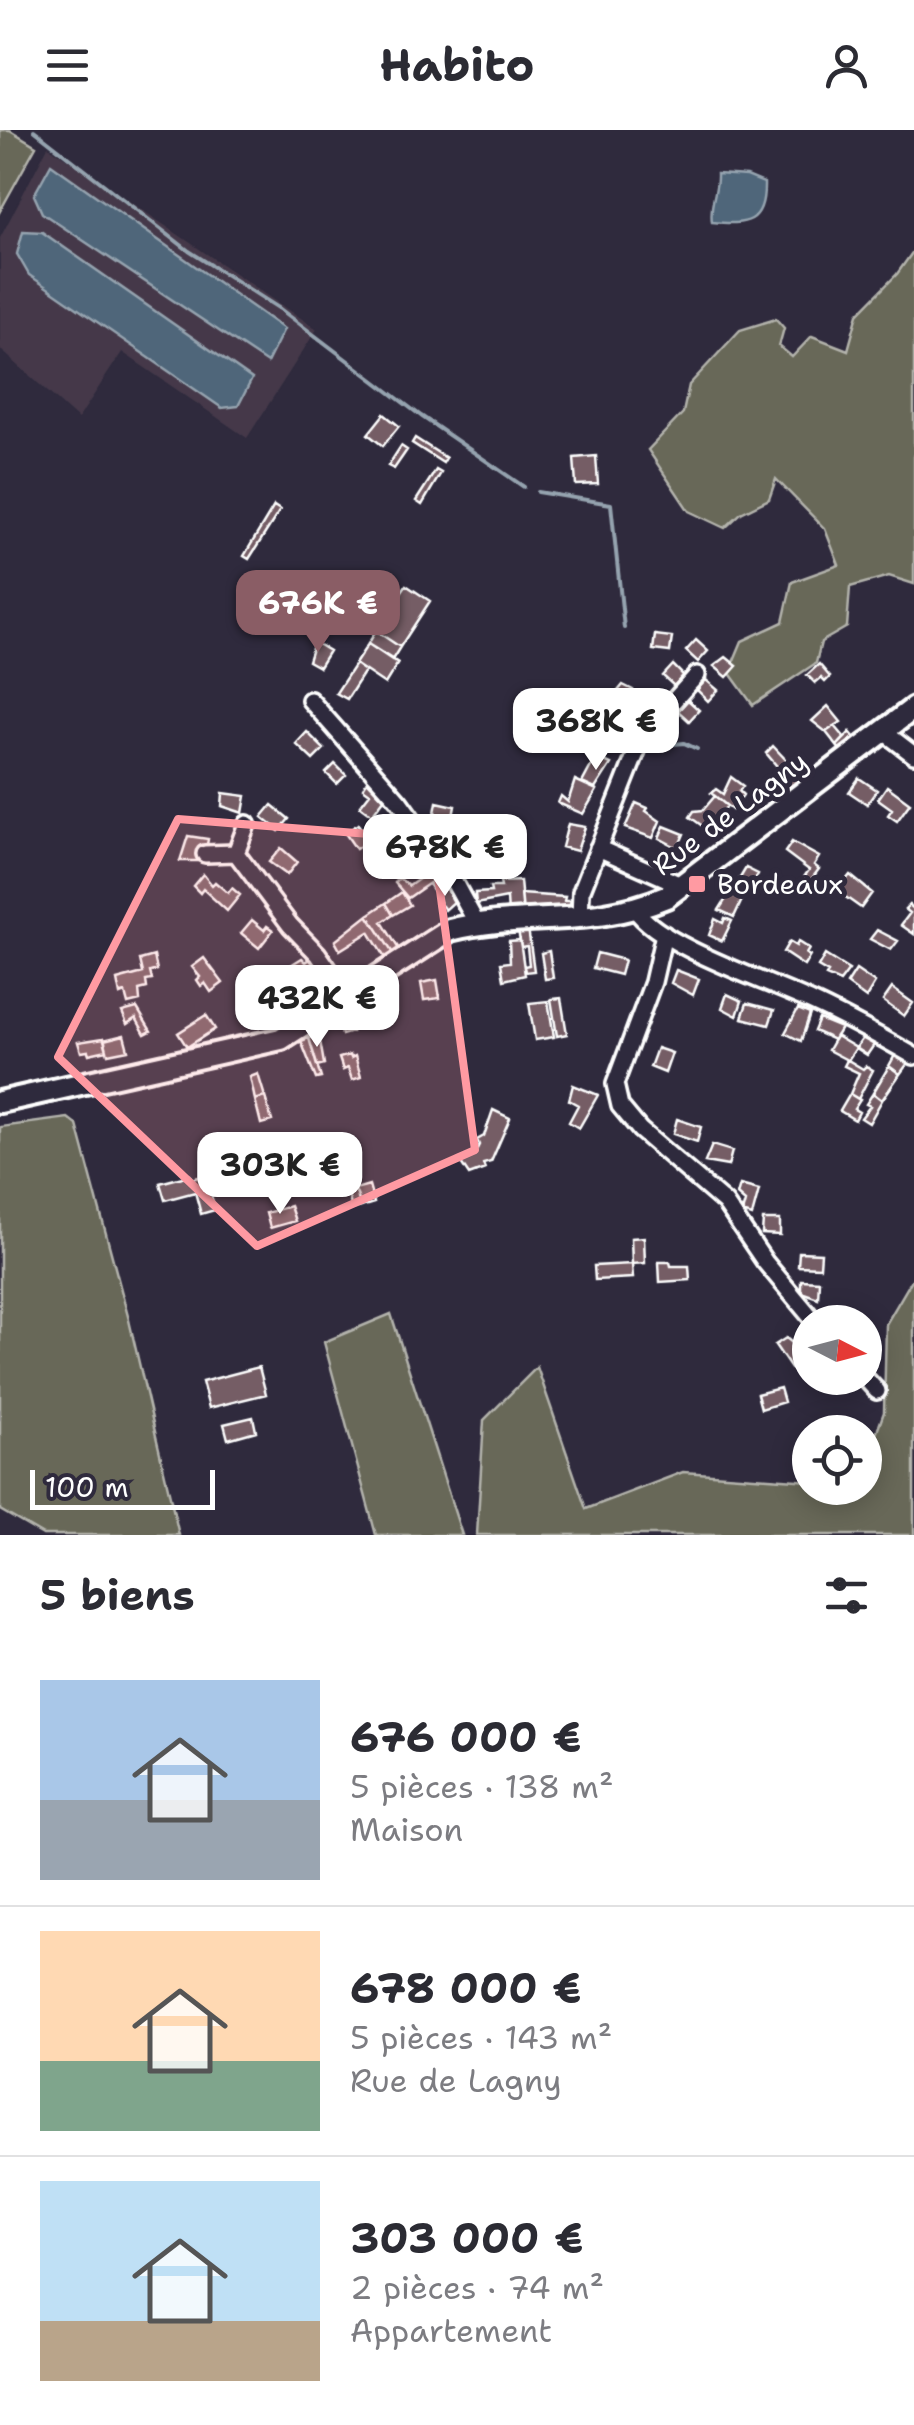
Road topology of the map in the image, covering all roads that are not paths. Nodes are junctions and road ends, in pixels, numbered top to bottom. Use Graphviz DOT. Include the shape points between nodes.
graph roads {
  1 [pos="697,675"];
  2 [pos="310,700"];
  3 [pos="914,708"];
  4 [pos="884,732"];
  5 [pos="914,755"];
  6 [pos="246,824"];
  7 [pos="598,848"];
  8 [pos="236,853"];
  9 [pos="205,854"];
  10 [pos="683,886"];
  11 [pos="636,910"];
  12 [pos="580,918"];
  13 [pos="477,924"];
  14 [pos="664,934"];
  15 [pos="348,997"];
  16 [pos="914,1056"];
  17 [pos="0,1102"];
  18 [pos="802,1305"];
  1 -- 7 [label="street" via="638,748"];
  2 -- 13 [label="street" via="399,801"];
  3 -- 4 [label="main road, Rue de Lagny"];
  4 -- 5 [label="street"];
  4 -- 10 [label="main road, Rue de Lagny"];
  6 -- 8 [label="street"];
  7 -- 10 [label="street"];
  7 -- 12 [label="street" via="581,892"];
  8 -- 9 [label="street"];
  8 -- 15 [label="street"];
  10 -- 11 [label="main road, Rue de Lagny"];
  11 -- 12 [label="main road, Rue de Lagny"];
  11 -- 14 [label="street"];
  12 -- 13 [label="main road, Rue de Lagny"];
  13 -- 15 [label="main road, Rue de Lagny" via="450,930"];
  14 -- 16 [label="street"];
  14 -- 18 [label="street" via="615,1084 620,1106 725,1203"];
  15 -- 17 [label="main road, Rue de Lagny" via="259,1046"];
}
